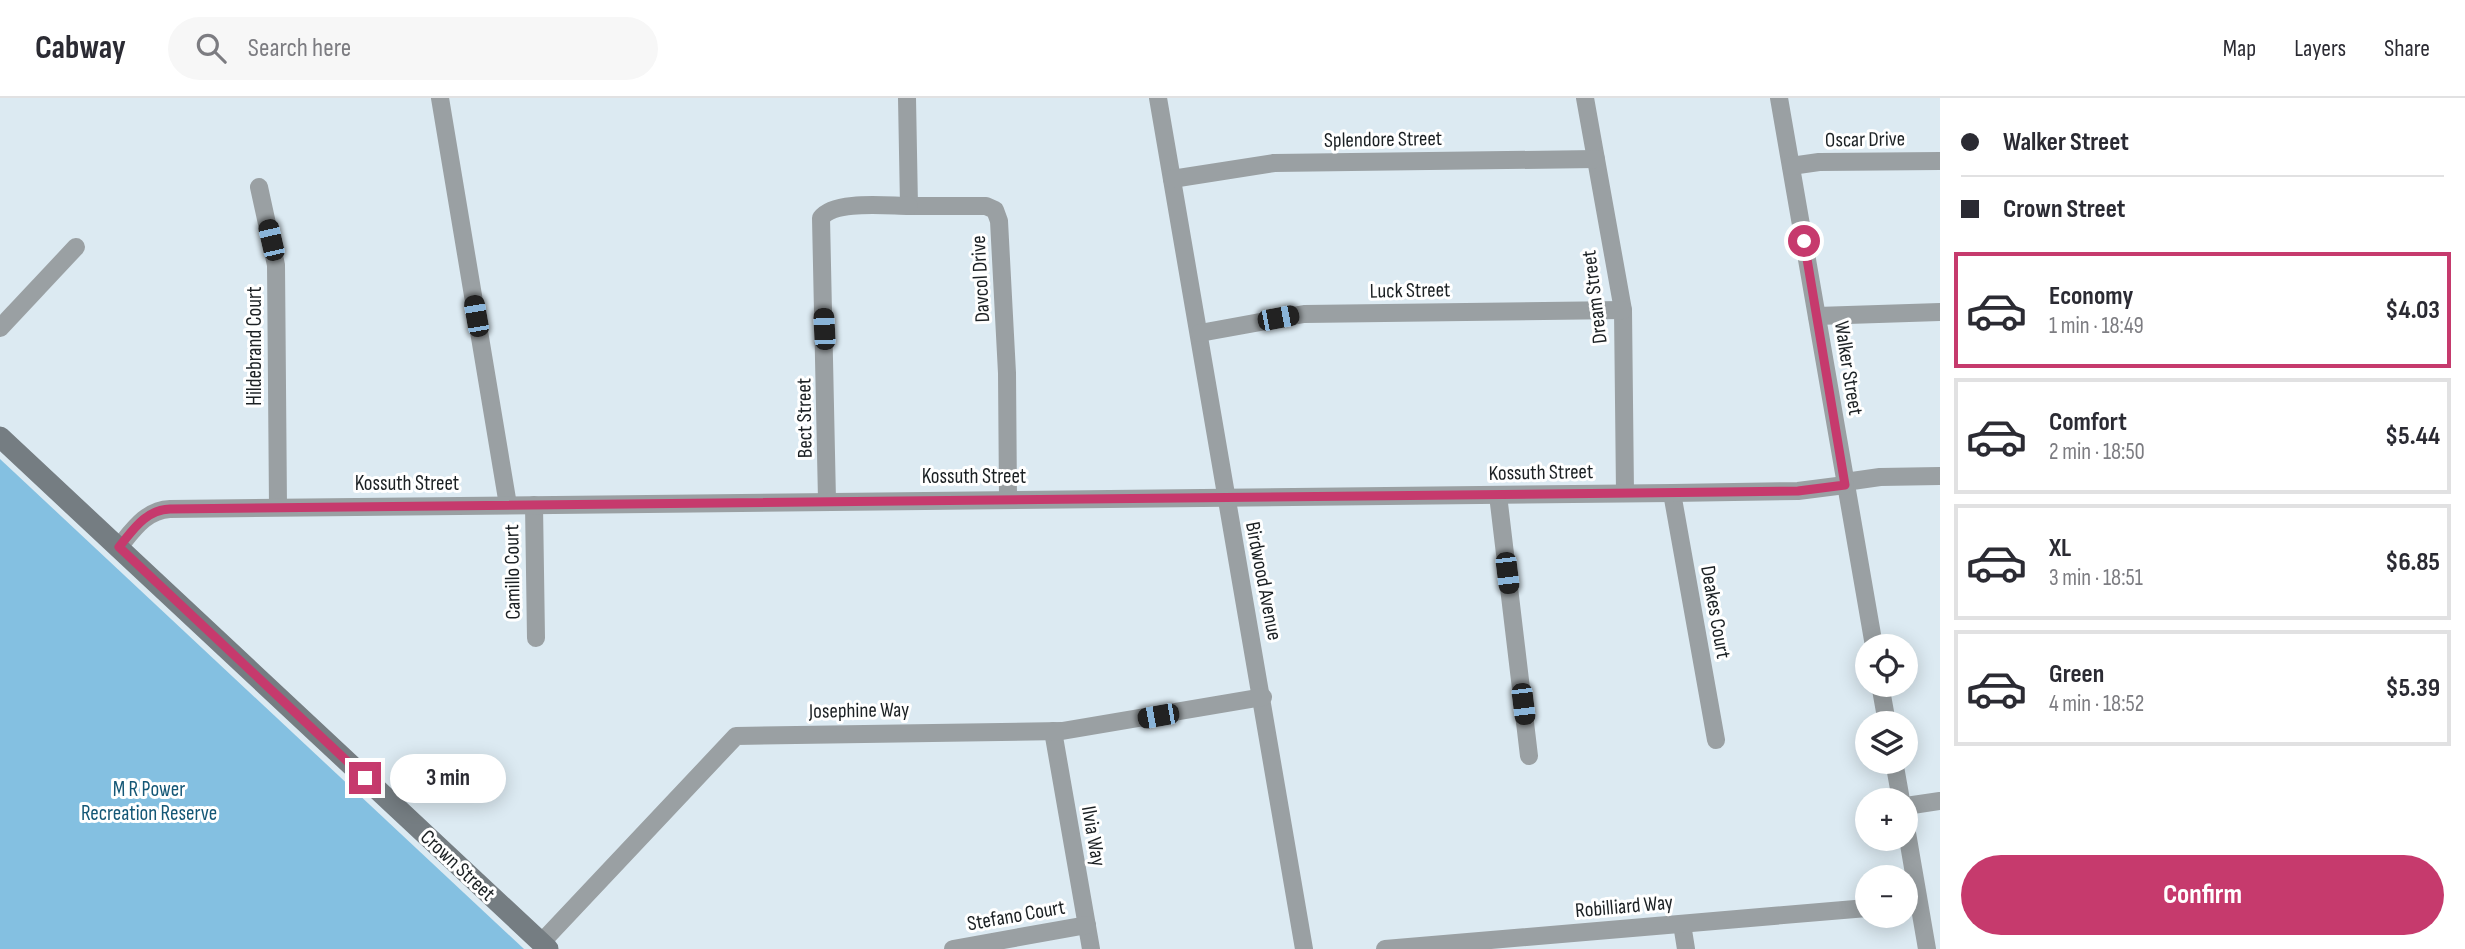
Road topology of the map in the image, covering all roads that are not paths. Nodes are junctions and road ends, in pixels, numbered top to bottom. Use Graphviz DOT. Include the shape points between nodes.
graph roads {
  1 [pos="440,98"];
  2 [pos="907,98"];
  3 [pos="1158,98"];
  4 [pos="1585,98"];
  5 [pos="1779,98"];
  6 [pos="1596,159"];
  7 [pos="1940,161"];
  8 [pos="1791,166"];
  9 [pos="1172,179"];
  10 [pos="259,187"];
  11 [pos="908,206"];
  12 [pos="76,247"];
  13 [pos="1623,310"];
  14 [pos="1940,312"];
  15 [pos="1818,316"];
  16 [pos="0,328"];
  17 [pos="1200,333"];
  18 [pos="0,437"];
  19 [pos="1940,476"];
  20 [pos="1845,483"];
  21 [pos="1672,493"];
  22 [pos="1625,494"];
  23 [pos="1498,495"];
  24 [pos="1225,497"];
  25 [pos="1008,499"];
  26 [pos="827,500"];
  27 [pos="508,505"];
  28 [pos="534,505"];
  29 [pos="278,507"];
  30 [pos="119,547"];
  31 [pos="1872,634"];
  32 [pos="536,638"];
  33 [pos="1263,697"];
  34 [pos="1053,731"];
  35 [pos="1716,740"];
  36 [pos="1529,756"];
  37 [pos="1940,801"];
  38 [pos="1918,804"];
  39 [pos="1855,909"];
  40 [pos="1918,920"];
  41 [pos="1682,924"];
  42 [pos="1087,925"];
  43 [pos="545,946"];
  44 [pos="953,949"];
  45 [pos="1091,949"];
  46 [pos="1304,949"];
  47 [pos="1385,949"];
  48 [pos="1686,949"];
  49 [pos="1927,949"];
  1 -- 27 [label="street"];
  2 -- 11 [label="street"];
  3 -- 9 [label="street, Birdwood Avenue"];
  4 -- 6 [label="street, Dream Street"];
  5 -- 8 [label="street, Walker Street"];
  6 -- 9 [label="street, Splendore Street" via="1274,163"];
  6 -- 13 [label="street, Dream Street"];
  7 -- 8 [label="street, Oscar Drive"];
  8 -- 15 [label="street, Walker Street"];
  9 -- 17 [label="street, Birdwood Avenue"];
  10 -- 29 [label="street, Hildebrand Court" via="276,265"];
  11 -- 25 [label="street, Davcol Drive" via="981,206 997,214 1007,373"];
  11 -- 26 [label="street, Bect Street" via="836,208 821,218"];
  12 -- 16 [label="street"];
  13 -- 17 [label="street, Luck Street" via="1304,314"];
  13 -- 22 [label="street, Dream Street"];
  14 -- 15 [label="street"];
  15 -- 20 [label="street, Walker Street"];
  17 -- 24 [label="street, Birdwood Avenue"];
  18 -- 30 [label="street, Crown Street"];
  19 -- 20 [label="street, Kossuth Street"];
  20 -- 21 [label="street, Kossuth Street" via="1798,491"];
  20 -- 31 [label="street, Walker Street"];
  21 -- 22 [label="street, Kossuth Street"];
  21 -- 35 [label="street, Deakes Court"];
  22 -- 23 [label="street, Kossuth Street"];
  23 -- 24 [label="street, Kossuth Street"];
  23 -- 36 [label="street"];
  24 -- 25 [label="street, Kossuth Street"];
  24 -- 33 [label="street, Birdwood Avenue"];
  25 -- 26 [label="street, Kossuth Street"];
  26 -- 28 [label="street, Kossuth Street"];
  27 -- 28 [label="street, Kossuth Street"];
  27 -- 29 [label="street, Kossuth Street"];
  28 -- 32 [label="street, Camillo Court"];
  29 -- 30 [label="street, Kossuth Street" via="156,510"];
  30 -- 43 [label="street, Crown Street"];
  33 -- 34 [label="street, Josephine Way"];
  33 -- 46 [label="street, Birdwood Avenue"];
  34 -- 42 [label="street, Ilvia Way"];
  34 -- 43 [label="street, Josephine Way" via="736,736"];
  37 -- 38 [label="street"];
  39 -- 41 [label="street, Robilliard Way"];
  40 -- 49 [label="street"];
  41 -- 47 [label="street, Robilliard Way"];
  41 -- 48 [label="street"];
  42 -- 44 [label="street, Stefano Court"];
  42 -- 45 [label="street, Ilvia Way"];
}
